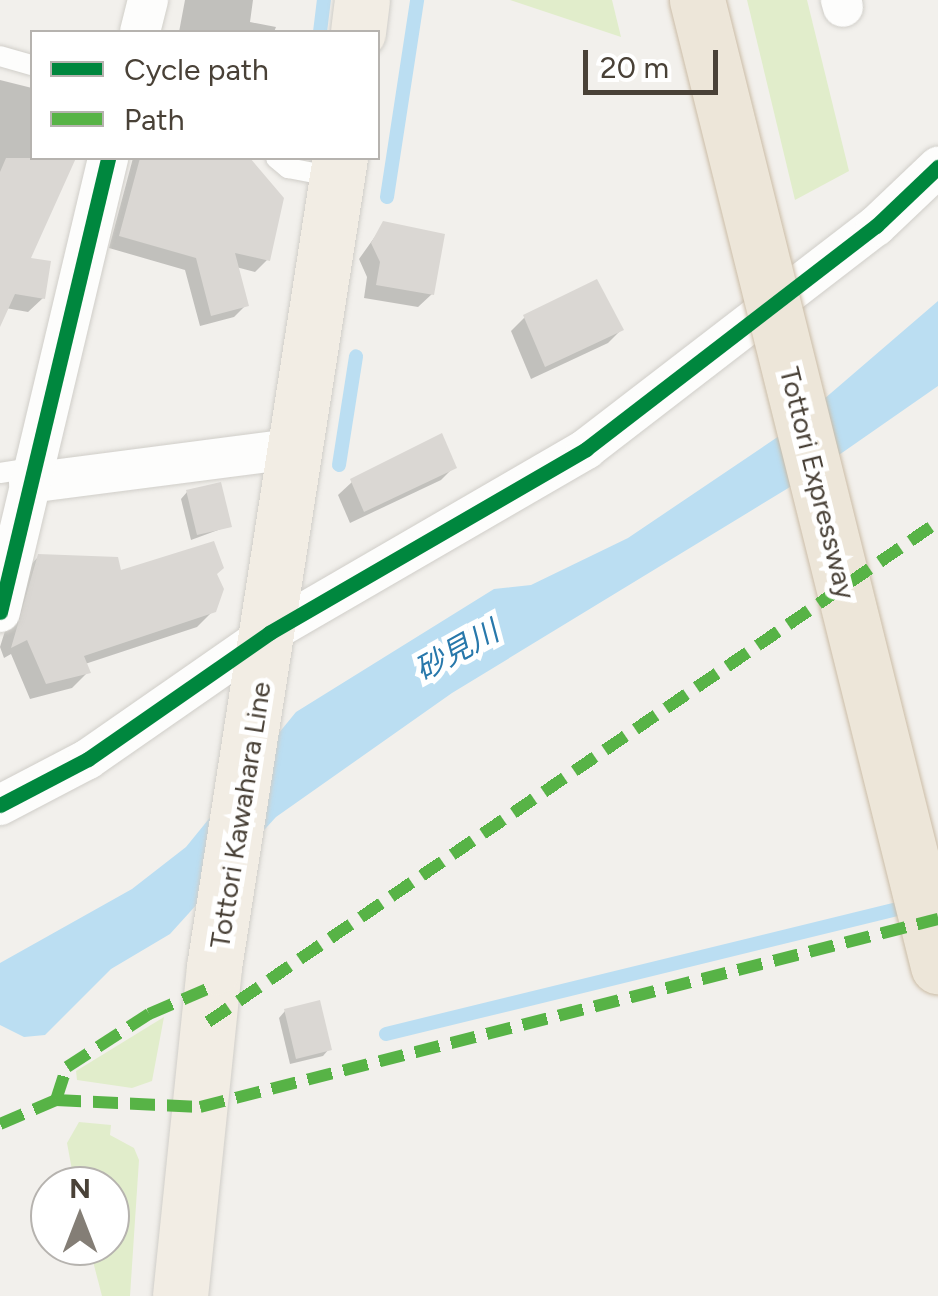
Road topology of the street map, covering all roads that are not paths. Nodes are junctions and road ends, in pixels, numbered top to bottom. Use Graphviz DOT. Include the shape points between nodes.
graph roads {
  1 [pos="148,0"];
  2 [pos="362,0"];
  3 [pos="697,0"];
  4 [pos="725,0"];
  5 [pos="140,30"];
  6 [pos="358,30"];
  7 [pos="0,56"];
  8 [pos="30,64"];
  9 [pos="107,160"];
  10 [pos="278,160"];
  11 [pos="938,167"];
  12 [pos="339,168"];
  13 [pos="298,448"];
  14 [pos="20,475"];
  15 [pos="0,612"];
  16 [pos="270,632"];
  17 [pos="0,805"];
  18 [pos="938,846"];
  19 [pos="938,966"];
  20 [pos="180,1296"];
  1 -- 5 [label="street"];
  2 -- 6 [label="main road"];
  3 -- 19 [label="highway, Tottori Expressway, bridge"];
  4 -- 18 [label="highway, Tottori Expressway"];
  7 -- 8 [label="lane"];
  9 -- 14 [label="street"];
  10 -- 12 [label="lane" via="288,168"];
  11 -- 16 [label="street" via="876,226 586,449"];
  12 -- 13 [label="main road, Tottori Kawahara Line"];
  13 -- 14 [label="street"];
  13 -- 16 [label="main road, Tottori Kawahara Line"];
  14 -- 15 [label="street"];
  16 -- 17 [label="street" via="88,759"];
  16 -- 20 [label="main road, Tottori Kawahara Line" via="214,967"];
}
